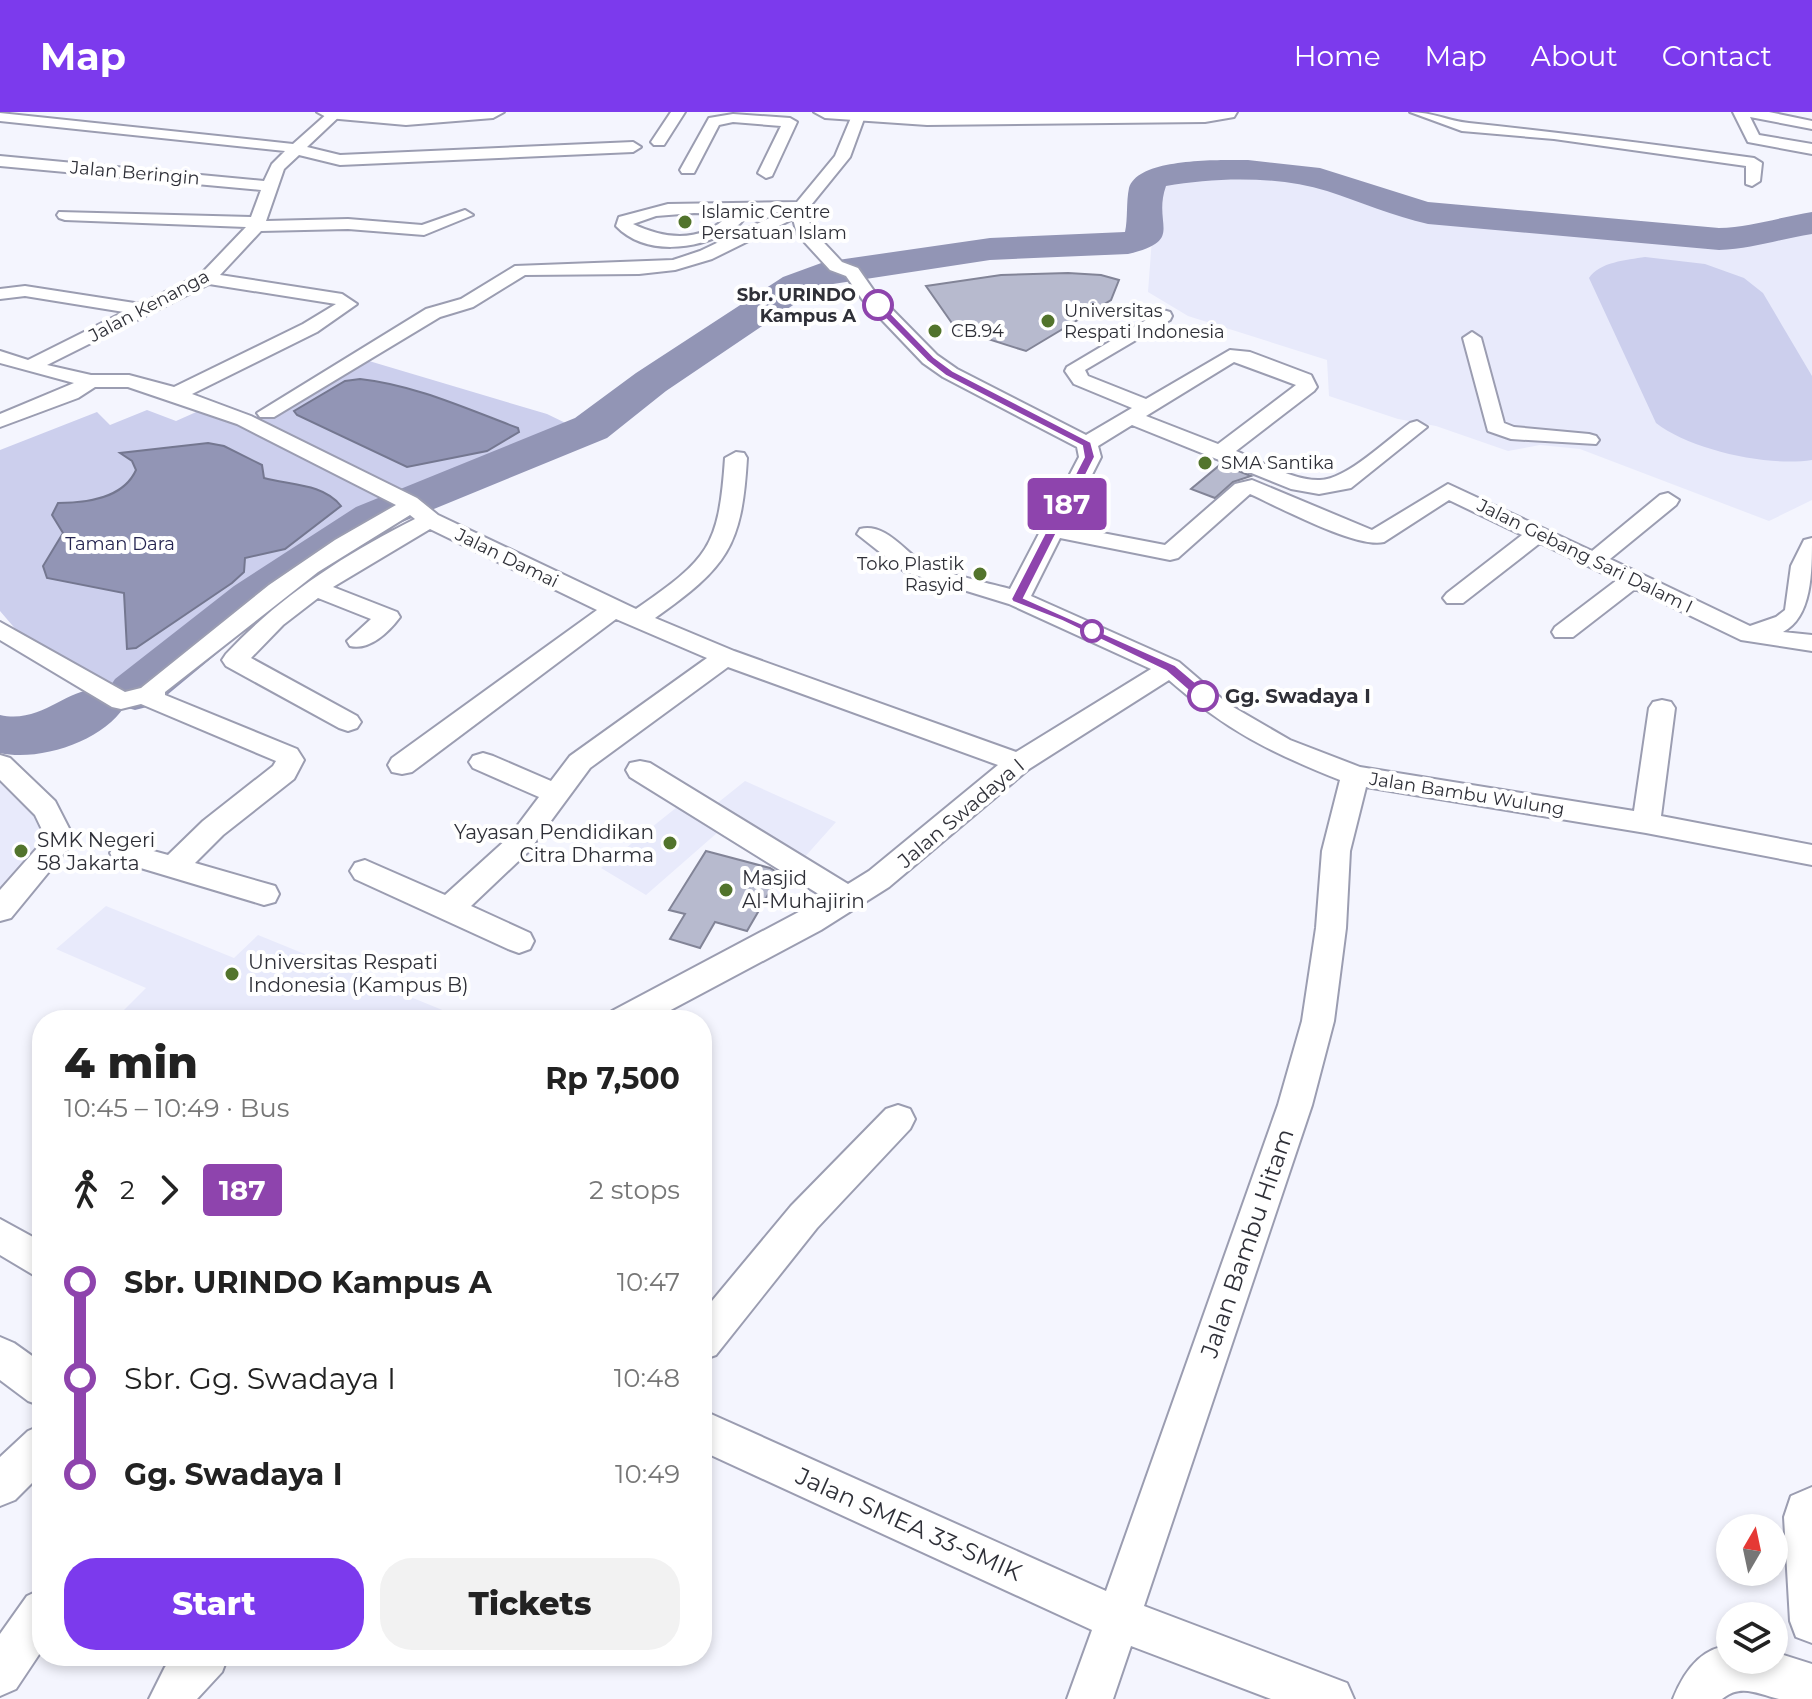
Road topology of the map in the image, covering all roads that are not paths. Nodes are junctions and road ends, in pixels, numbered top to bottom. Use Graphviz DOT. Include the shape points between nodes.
graph roads {
  1 [pos="328,112"];
  2 [pos="493,112"];
  3 [pos="678,112"];
  4 [pos="825,112"];
  5 [pos="1226,112"];
  6 [pos="1417,112"];
  7 [pos="1740,112"];
  8 [pos="1747,112"];
  9 [pos="336,113"];
  10 [pos="734,115"];
  11 [pos="966,115"];
  12 [pos="858,116"];
  13 [pos="0,117"];
  14 [pos="1812,125"];
  15 [pos="659,142"];
  16 [pos="633,147"];
  17 [pos="296,148"];
  18 [pos="1812,149"];
  19 [pos="0,161"];
  20 [pos="688,170"];
  21 [pos="766,173"];
  22 [pos="1752,181"];
  23 [pos="270,186"];
  24 [pos="800,208"];
  25 [pos="740,209"];
  26 [pos="65,215"];
  27 [pos="465,215"];
  28 [pos="257,224"];
  29 [pos="207,278"];
  30 [pos="0,294"];
  31 [pos="146,310"];
  32 [pos="1163,316"];
  33 [pos="1472,338"];
  34 [pos="0,357"];
  35 [pos="29,367"];
  36 [pos="91,381"];
  37 [pos="174,395"];
  38 [pos="1141,412"];
  39 [pos="267,413"];
  40 [pos="0,421"];
  41 [pos="1417,427"];
  42 [pos="1589,440"];
  43 [pos="1087,444"];
  44 [pos="1223,451"];
  45 [pos="736,458"];
  46 [pos="1668,500"];
  47 [pos="413,507"];
  48 [pos="1053,530"];
  49 [pos="1539,533"];
  50 [pos="868,534"];
  51 [pos="1812,545"];
  52 [pos="1596,559"];
  53 [pos="1631,581"];
  54 [pos="317,589"];
  55 [pos="1455,598"];
  56 [pos="1017,599"];
  57 [pos="614,609"];
  58 [pos="638,619"];
  59 [pos="0,629"];
  60 [pos="1564,632"];
  61 [pos="1750,635"];
  62 [pos="359,641"];
  63 [pos="1812,643"];
  64 [pos="725,657"];
  65 [pos="1170,668"];
  66 [pos="150,694"];
  67 [pos="1662,708"];
  68 [pos="348,722"];
  69 [pos="483,762"];
  70 [pos="1019,763"];
  71 [pos="0,764"];
  72 [pos="402,765"];
  73 [pos="640,770"];
  74 [pos="1355,776"];
  75 [pos="555,793"];
  76 [pos="1646,823"];
  77 [pos="124,853"];
  78 [pos="1812,855"];
  79 [pos="173,868"];
  80 [pos="365,871"];
  81 [pos="264,894"];
  82 [pos="848,898"];
  83 [pos="449,909"];
  84 [pos="0,910"];
  85 [pos="519,941"];
  86 [pos="641,1010"];
  87 [pos="898,1119"];
  88 [pos="0,1235"];
  89 [pos="32,1256"];
  90 [pos="712,1330"];
  91 [pos="0,1356"];
  92 [pos="32,1380"];
  93 [pos="712,1435"];
  94 [pos="32,1455"];
  95 [pos="0,1485"];
  96 [pos="1812,1508"];
  97 [pos="1116,1618"];
  98 [pos="1812,1621"];
  99 [pos="32,1626"];
  100 [pos="197,1666"];
  101 [pos="0,1673"];
  102 [pos="1812,1687"];
  103 [pos="172,1699"];
  104 [pos="1090,1699"];
  105 [pos="1331,1699"];
  106 [pos="1696,1699"];
  1 -- 9 [label="main road"];
  2 -- 9 [label="main road" via="415,119"];
  3 -- 15 [label="street"];
  4 -- 12 [label="main road"];
  5 -- 11 [label="main road"];
  6 -- 22 [label="street" via="1491,137 1593,140 1754,163"];
  7 -- 18 [label="street" via="1745,139"];
  8 -- 14 [label="street"];
  9 -- 17 [label="street, Jalan Kenanga"];
  10 -- 20 [label="street" via="710,125"];
  10 -- 21 [label="street" via="790,122"];
  11 -- 12 [label="main road"];
  12 -- 24 [label="street" via="842,157"];
  13 -- 17 [label="street"];
  16 -- 17 [label="street" via="340,160"];
  17 -- 23 [label="street, Jalan Kenanga" via="277,167"];
  19 -- 23 [label="street, Jalan Beringin"];
  23 -- 28 [label="street, Jalan Kenanga"];
  24 -- 25 [label="street"];
  24 -- 39 [label="street" via="675,265 521,270 467,303 433,313"];
  24 -- 43 [label="street" via="803,230 930,359"];
  25 -- 25 [label="street" via="674,206 645,213 624,226 639,234 691,242 737,219"];
  26 -- 28 [label="street"];
  27 -- 28 [label="street" via="424,230"];
  28 -- 29 [label="street, Jalan Kenanga"];
  29 -- 31 [label="street, Jalan Kenanga"];
  29 -- 37 [label="street" via="348,304"];
  30 -- 31 [label="street" via="25,291"];
  31 -- 35 [label="street, Jalan Kenanga"];
  32 -- 38 [label="street" via="1075,371 1081,380"];
  33 -- 42 [label="street" via="1495,427"];
  34 -- 35 [label="street, Jalan Damai"];
  35 -- 36 [label="street, Jalan Damai"];
  36 -- 37 [label="street, Jalan Damai" via="142,383"];
  36 -- 40 [label="street"];
  37 -- 47 [label="street, Jalan Damai" via="244,420"];
  38 -- 43 [label="street"];
  38 -- 44 [label="street"];
  38 -- 44 [label="street" via="1235,355 1304,379 1307,387"];
  41 -- 44 [label="street" via="1333,487 1299,484"];
  43 -- 48 [label="street" via="1090,457"];
  45 -- 58 [label="street" via="733,500 717,552"];
  46 -- 52 [label="street"];
  47 -- 54 [label="street" via="398,536"];
  47 -- 57 [label="street, Jalan Damai"];
  47 -- 66 [label="street" via="372,525 276,591"];
  48 -- 49 [label="street, Jalan Gebang Sari Dalam I" via="1170,553 1243,489 1252,487 1368,537 1383,535 1448,491"];
  48 -- 56 [label="street"];
  49 -- 52 [label="street, Jalan Gebang Sari Dalam I"];
  49 -- 55 [label="street"];
  50 -- 56 [label="street, Jalan Bambu Wulung" via="913,567"];
  51 -- 61 [label="street" via="1801,572 1803,604 1790,620"];
  52 -- 53 [label="street, Jalan Gebang Sari Dalam I"];
  53 -- 60 [label="street"];
  53 -- 61 [label="street, Jalan Gebang Sari Dalam I"];
  54 -- 62 [label="street" via="388,617"];
  54 -- 68 [label="street" via="235,660"];
  56 -- 65 [label="street, Jalan Bambu Wulung"];
  57 -- 58 [label="street, Jalan Damai"];
  57 -- 72 [label="street"];
  58 -- 64 [label="street, Jalan Damai"];
  59 -- 66 [label="street" via="121,701"];
  61 -- 63 [label="street, Jalan Gebang Sari Dalam I"];
  64 -- 70 [label="street, Jalan Damai"];
  64 -- 75 [label="street" via="580,762"];
  65 -- 70 [label="street, Jalan Swadaya I"];
  65 -- 74 [label="street, Jalan Bambu Wulung" via="1219,710 1306,758"];
  66 -- 79 [label="street" via="151,699 290,760 284,772 213,828"];
  67 -- 76 [label="street"];
  69 -- 75 [label="street"];
  70 -- 82 [label="street, Jalan Swadaya I" via="905,860"];
  71 -- 84 [label="street" via="51,814 61,840"];
  73 -- 82 [label="street"];
  74 -- 76 [label="street, Jalan Bambu Wulung"];
  74 -- 97 [label="street, Jalan Bambu Hitam" via="1336,851 1318,1021 1299,1091"];
  75 -- 83 [label="street" via="518,845"];
  76 -- 78 [label="street, Jalan Bambu Wulung"];
  77 -- 79 [label="street"];
  79 -- 81 [label="street"];
  80 -- 83 [label="street"];
  82 -- 86 [label="street, Jalan Swadaya I"];
  83 -- 85 [label="street"];
  87 -- 90 [label="street" via="804,1217"];
  88 -- 89 [label="street"];
  91 -- 92 [label="street"];
  93 -- 97 [label="street, Jalan SMEA 33-SMIK"];
  94 -- 95 [label="street"];
  96 -- 98 [label="street" via="1805,1517"];
  97 -- 104 [label="street, Jalan Bambu Hitam"];
  97 -- 105 [label="street, Jalan SMEA 33-SMIK"];
  99 -- 101 [label="street"];
  100 -- 103 [label="street"];
  102 -- 106 [label="street" via="1754,1668 1723,1669"];
}
